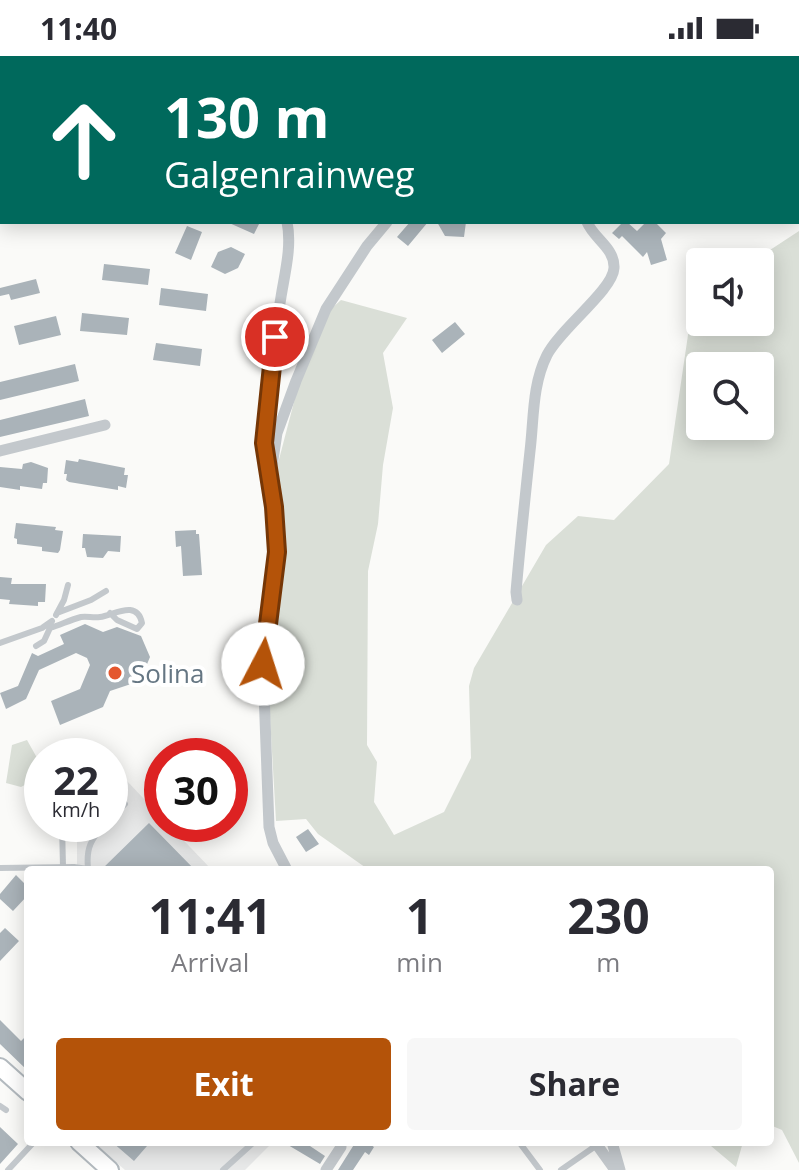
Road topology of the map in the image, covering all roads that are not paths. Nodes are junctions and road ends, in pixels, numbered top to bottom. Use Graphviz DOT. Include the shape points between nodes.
graph roads {
  1 [pos="287,224"];
  2 [pos="385,224"];
  3 [pos="589,224"];
  4 [pos="105,425"];
  5 [pos="0,451"];
  6 [pos="270,480"];
  7 [pos="68,585"];
  8 [pos="106,591"];
  9 [pos="517,600"];
  10 [pos="57,613"];
  11 [pos="110,613"];
  12 [pos="51,624"];
  13 [pos="33,631"];
  14 [pos="0,643"];
  15 [pos="62,842"];
  16 [pos="90,842"];
  17 [pos="63,866"];
  18 [pos="90,866"];
  19 [pos="285,866"];
  20 [pos="0,868"];
  21 [pos="24,868"];
  22 [pos="0,1067"];
  23 [pos="24,1085"];
  24 [pos="30,1146"];
  25 [pos="83,1146"];
  26 [pos="249,1146"];
  27 [pos="522,1146"];
  28 [pos="592,1146"];
  29 [pos="598,1146"];
  30 [pos="613,1146"];
  31 [pos="341,1147"];
  32 [pos="247,1148"];
  33 [pos="107,1169"];
  34 [pos="8,1170"];
  35 [pos="223,1170"];
  36 [pos="326,1170"];
  37 [pos="540,1170"];
  38 [pos="561,1170"];
  39 [pos="618,1170"];
  1 -- 6 [label="street" via="264,443"];
  2 -- 6 [label="street" via="326,309 277,433"];
  3 -- 9 [label="street" via="610,251 614,269 606,288 548,352 537,379"];
  4 -- 5 [label="street"];
  6 -- 19 [label="street" via="277,552 263,664 269,827"];
  7 -- 10 [label="lane"];
  8 -- 10 [label="lane"];
  10 -- 12 [label="lane"];
  11 -- 11 [label="lane" via="137,629 142,623 127,609"];
  11 -- 12 [label="lane"];
  12 -- 13 [label="lane"];
  12 -- 13 [label="lane" via="37,645"];
  13 -- 14 [label="lane"];
  15 -- 17 [label="lane"];
  16 -- 18 [label="lane"];
  20 -- 21 [label="lane"];
  22 -- 23 [label="main road"];
  24 -- 34 [label="lane"];
  25 -- 33 [label="main road"];
  26 -- 32 [label="lane"];
  27 -- 37 [label="lane"];
  28 -- 38 [label="lane"];
  29 -- 39 [label="street"];
  30 -- 39 [label="street"];
  31 -- 36 [label="street"];
  32 -- 35 [label="lane"];
}
